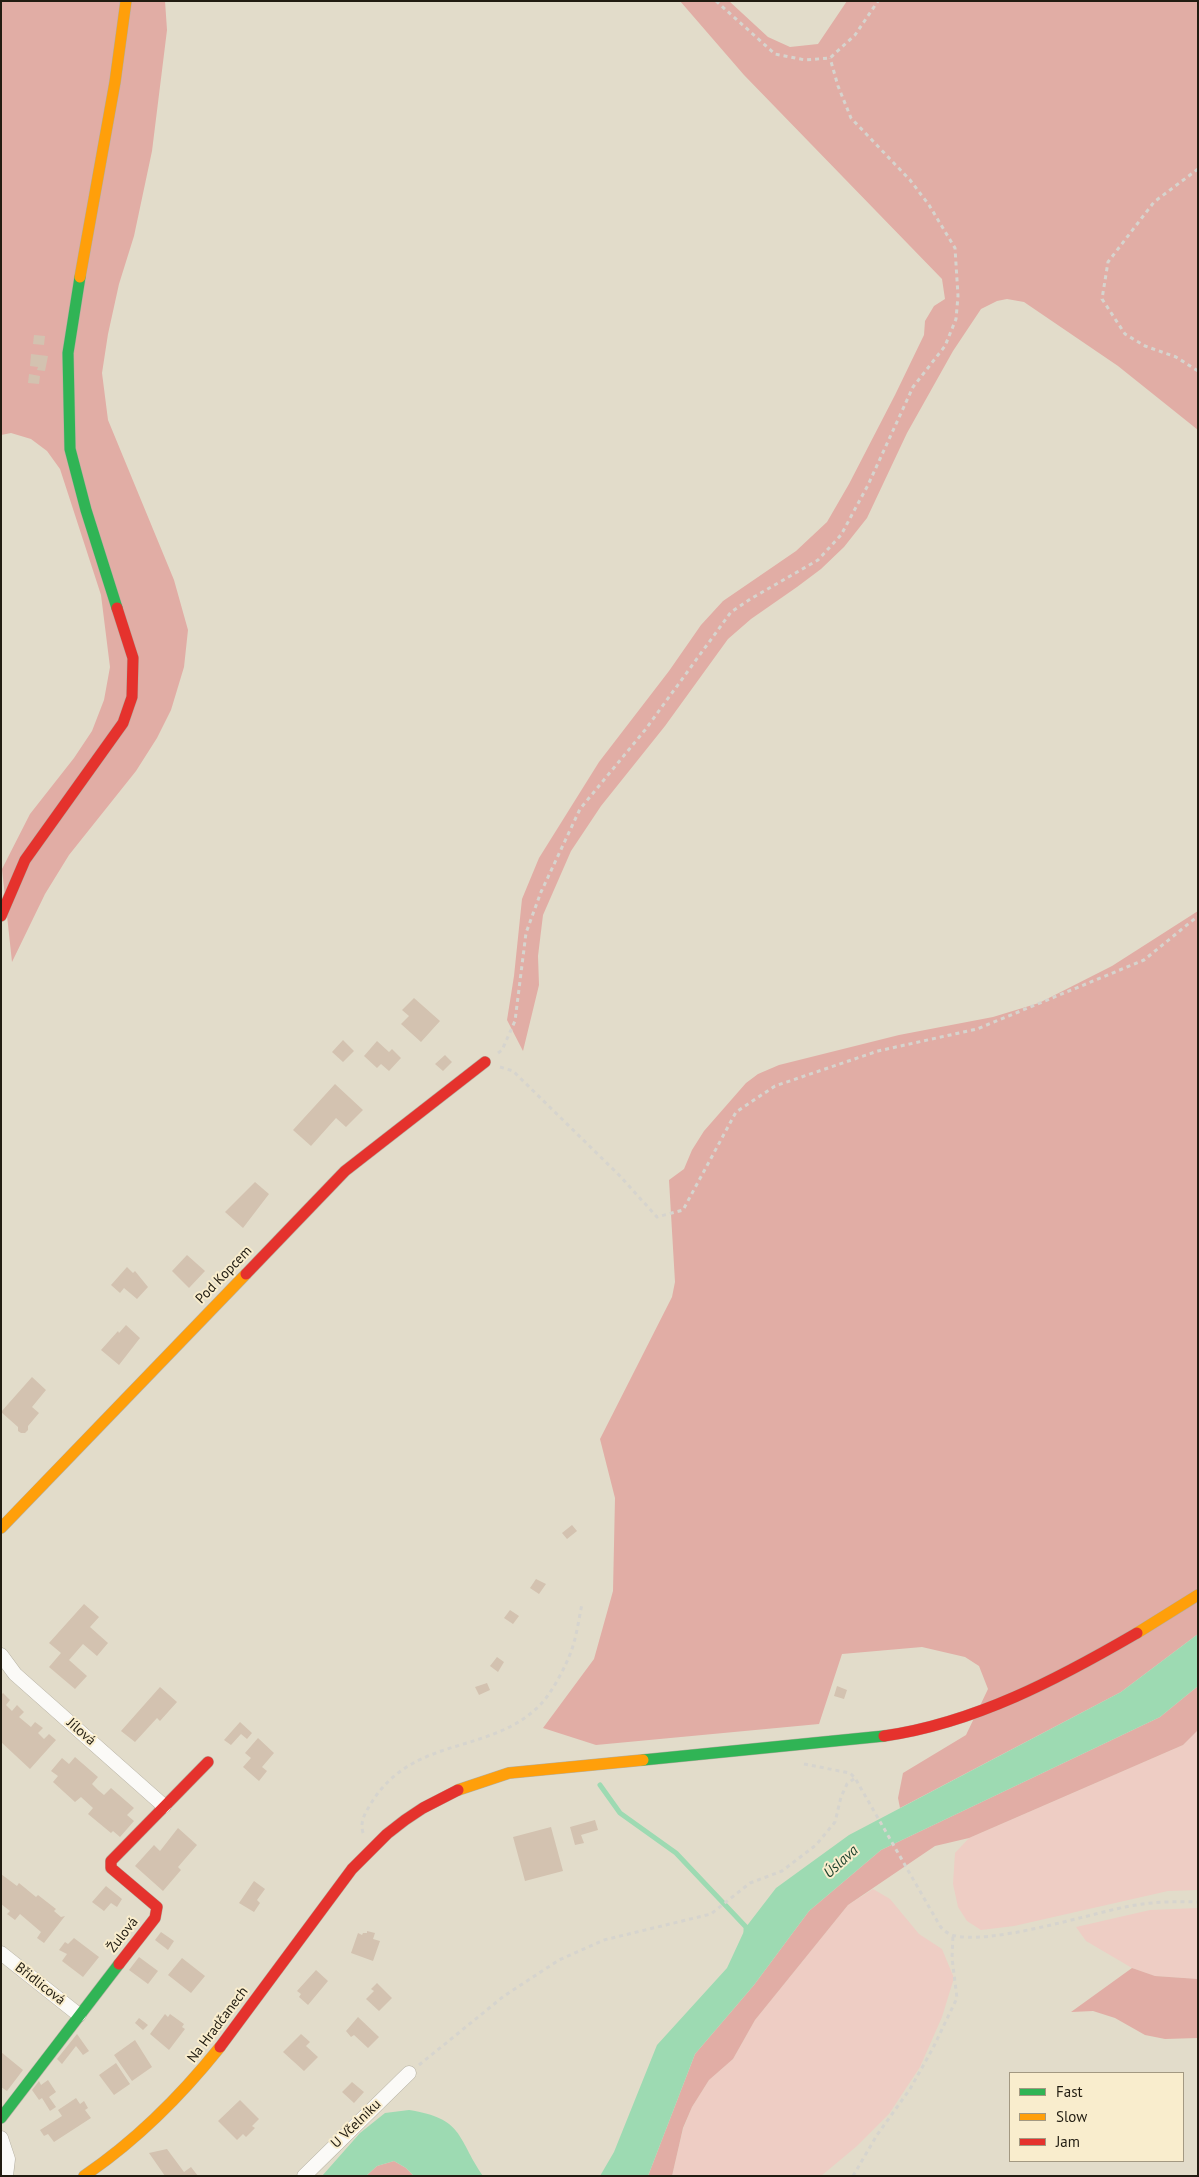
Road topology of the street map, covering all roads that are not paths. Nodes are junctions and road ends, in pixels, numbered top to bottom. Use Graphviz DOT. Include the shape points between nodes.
graph roads {
  1 [pos="126,1"];
  2 [pos="1,916"];
  3 [pos="485,1062"];
  4 [pos="1,1528"];
  5 [pos="1198,1595"];
  6 [pos="1,1655"];
  7 [pos="208,1762"];
  8 [pos="164,1806"];
  9 [pos="1,1953"];
  10 [pos="80,2015"];
  11 [pos="409,2073"];
  12 [pos="1,2118"];
  13 [pos="1,2138"];
  14 [pos="6,2176"];
  15 [pos="84,2176"];
  16 [pos="304,2176"];
  1 -- 2 [label="street" via="116,82 91,207 68,353 70,449 133,658 132,697 123,722 25,860"];
  3 -- 4 [label="street, Pod Kopcem" via="346,1171"];
  5 -- 15 [label="street, Na Hradčanech" via="1133,1636 1030,1689 958,1720 919,1731 878,1738 509,1773 476,1781 426,1804 374,1844 352,1869 191,2085 127,2146"];
  6 -- 8 [label="street, Jílová" via="15,1674"];
  7 -- 8 [label="street, Žulová"];
  8 -- 10 [label="street, Žulová" via="111,1860 111,1868 156,1907 155,1918"];
  9 -- 10 [label="street, Břidlicová"];
  10 -- 12 [label="street, Žulová"];
  11 -- 16 [label="street, U Včelníku"];
  13 -- 14 [label="street" via="8,2159"];
}
